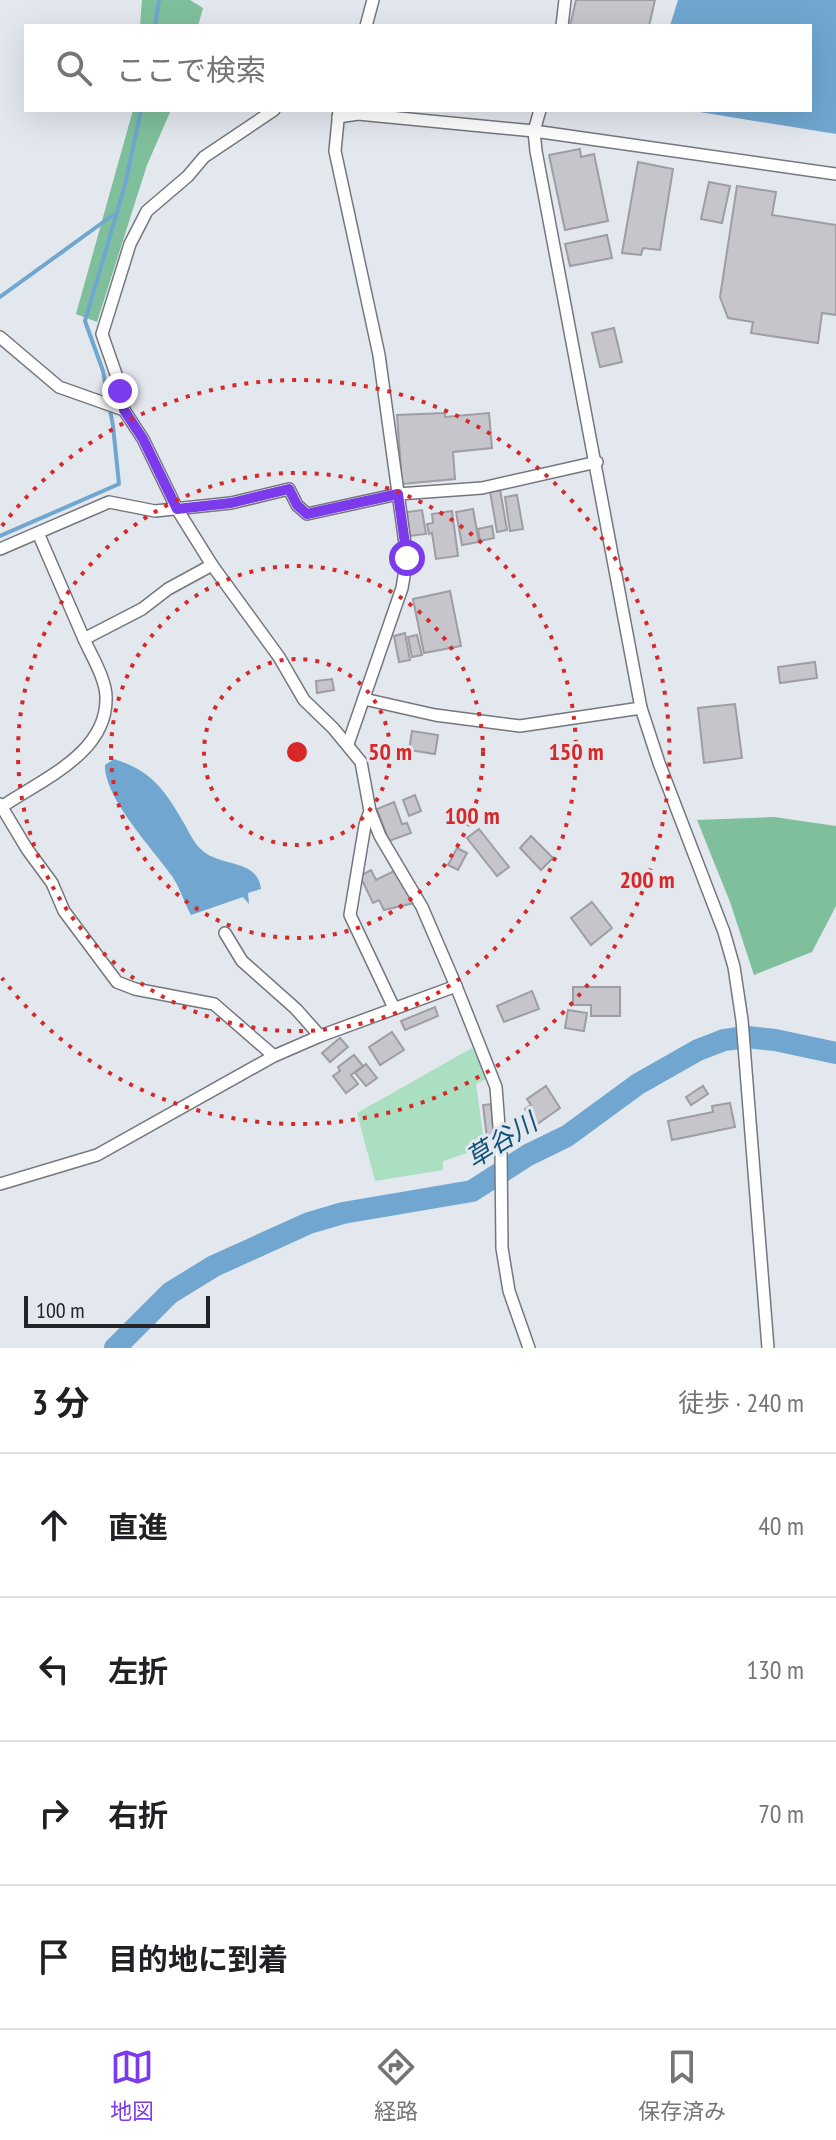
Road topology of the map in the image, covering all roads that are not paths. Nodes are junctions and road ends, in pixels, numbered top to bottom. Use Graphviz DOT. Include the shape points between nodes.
graph roads {
  1 [pos="373,0"];
  2 [pos="565,0"];
  3 [pos="367,24"];
  4 [pos="562,24"];
  5 [pos="271,112"];
  6 [pos="539,112"];
  7 [pos="338,113"];
  8 [pos="534,131"];
  9 [pos="836,174"];
  10 [pos="0,337"];
  11 [pos="124,410"];
  12 [pos="597,462"];
  13 [pos="398,494"];
  14 [pos="177,509"];
  15 [pos="38,533"];
  16 [pos="0,549"];
  17 [pos="212,565"];
  18 [pos="84,639"];
  19 [pos="364,699"];
  20 [pos="641,708"];
  21 [pos="348,744"];
  22 [pos="1,806"];
  23 [pos="370,811"];
  24 [pos="225,933"];
  25 [pos="456,986"];
  26 [pos="394,1008"];
  27 [pos="320,1036"];
  28 [pos="274,1056"];
  29 [pos="0,1184"];
  30 [pos="529,1348"];
  31 [pos="768,1348"];
  1 -- 3 [label="street"];
  2 -- 4 [label="street"];
  5 -- 11 [label="street" via="204,157 147,211 130,244 102,334"];
  6 -- 8 [label="street"];
  7 -- 8 [label="street"];
  7 -- 13 [label="street" via="335,151 379,355"];
  8 -- 9 [label="street"];
  8 -- 12 [label="street"];
  10 -- 11 [label="street" via="59,387"];
  11 -- 14 [label="street"];
  12 -- 13 [label="street" via="482,488"];
  12 -- 20 [label="street"];
  13 -- 14 [label="street" via="307,514 289,489"];
  13 -- 19 [label="street" via="407,558"];
  14 -- 15 [label="street" via="155,511 109,502"];
  14 -- 17 [label="street"];
  15 -- 16 [label="street"];
  15 -- 18 [label="street"];
  17 -- 18 [label="street"];
  17 -- 21 [label="street" via="304,700"];
  18 -- 22 [label="street" via="107,694 95,737 71,762"];
  19 -- 20 [label="street" via="520,726"];
  19 -- 21 [label="street"];
  20 -- 31 [label="street" via="734,967"];
  21 -- 23 [label="street" via="361,762"];
  22 -- 28 [label="street" via="52,883 64,911 117,982 214,1004"];
  23 -- 25 [label="street" via="422,907"];
  23 -- 26 [label="street" via="350,915"];
  24 -- 27 [label="street" via="242,961"];
  25 -- 26 [label="street"];
  25 -- 30 [label="street" via="496,1087 502,1248 509,1291"];
  26 -- 27 [label="street"];
  27 -- 28 [label="street"];
  28 -- 29 [label="street" via="97,1155"];
}
